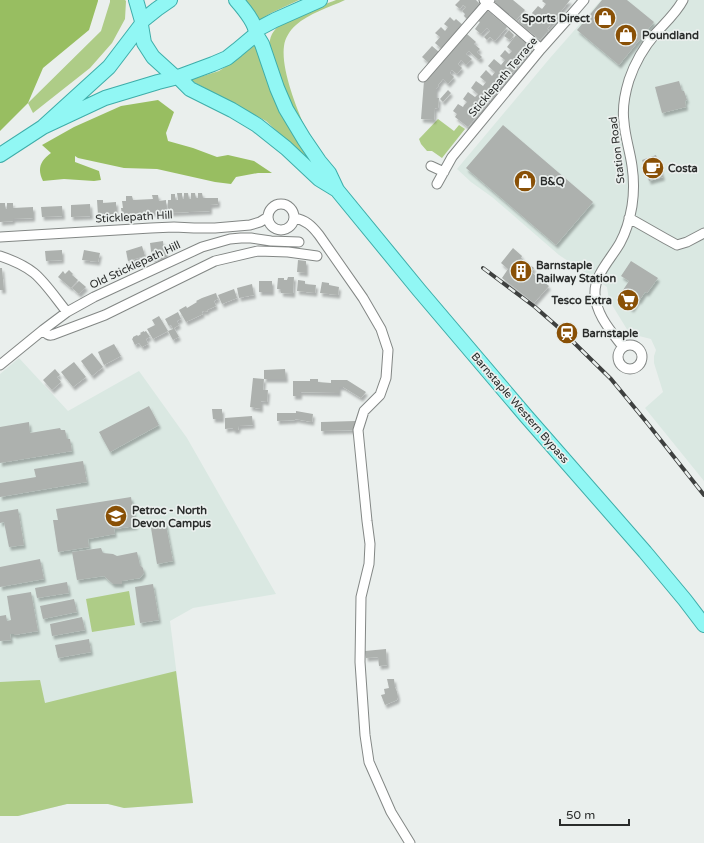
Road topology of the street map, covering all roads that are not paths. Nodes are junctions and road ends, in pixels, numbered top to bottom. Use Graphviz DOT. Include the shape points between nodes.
graph roads {
  1 [pos="136,0"];
  2 [pos="170,0"];
  3 [pos="236,0"];
  4 [pos="320,0"];
  5 [pos="584,0"];
  6 [pos="683,0"];
  7 [pos="488,1"];
  8 [pos="142,23"];
  9 [pos="256,32"];
  10 [pos="542,49"];
  11 [pos="176,77"];
  12 [pos="423,77"];
  13 [pos="43,126"];
  14 [pos="0,155"];
  15 [pos="430,166"];
  16 [pos="444,172"];
  17 [pos="437,184"];
  18 [pos="337,190"];
  19 [pos="268,217"];
  20 [pos="294,218"];
  21 [pos="629,218"];
  22 [pos="704,233"];
  23 [pos="0,237"];
  24 [pos="299,242"];
  25 [pos="0,256"];
  26 [pos="317,256"];
  27 [pos="67,312"];
  28 [pos="43,330"];
  29 [pos="623,347"];
  30 [pos="0,365"];
  31 [pos="704,625"];
  32 [pos="410,843"];
  1 -- 8 [label="main road"];
  2 -- 8 [label="main road"];
  3 -- 9 [label="main road, Barnstaple Western Bypass" via="250,18"];
  4 -- 9 [label="main road" via="275,20"];
  5 -- 10 [label="street, Sticklepath Terrace"];
  6 -- 21 [label="street, Station Road" via="643,50 628,83 624,121 634,180"];
  7 -- 10 [label="street"];
  7 -- 12 [label="street"];
  8 -- 11 [label="main road, Barnstaple Western Bypass" via="144,43 153,56"];
  8 -- 13 [label="main road" via="109,67"];
  9 -- 11 [label="main road" via="227,58"];
  9 -- 18 [label="main road, Barnstaple Western Bypass" via="286,109 304,140 329,173"];
  10 -- 16 [label="street, Sticklepath Terrace" via="452,157"];
  11 -- 13 [label="main road" via="105,98"];
  11 -- 18 [label="main road, Barnstaple Western Bypass" via="190,89 257,125 319,179"];
  13 -- 14 [label="main road"];
  15 -- 16 [label="street"];
  16 -- 17 [label="street, Sticklepath Terrace"];
  18 -- 31 [label="main road, Barnstaple Western Bypass" via="526,416 646,552"];
  19 -- 20 [label="street" via="272,227 280,230 288,227"];
  19 -- 20 [label="street" via="270,209 275,205 284,204 292,210"];
  19 -- 23 [label="street, Sticklepath Hill" via="250,225 216,228 174,227"];
  20 -- 32 [label="street" via="311,225 319,235 381,328 388,350 386,378 380,395 364,410 358,430 370,544 369,564 361,597 360,662 369,762 391,812"];
  21 -- 22 [label="street" via="677,245"];
  21 -- 29 [label="street, Station Road" via="621,242 596,281 595,292 596,304 601,314"];
  24 -- 27 [label="street, Old Sticklepath Hill" via="241,238 202,247"];
  25 -- 27 [label="street" via="34,273"];
  26 -- 28 [label="street" via="258,251 215,261 105,315 52,335"];
  27 -- 28 [label="street, Old Sticklepath Hill"];
  28 -- 30 [label="street, Old Sticklepath Hill"];
}
